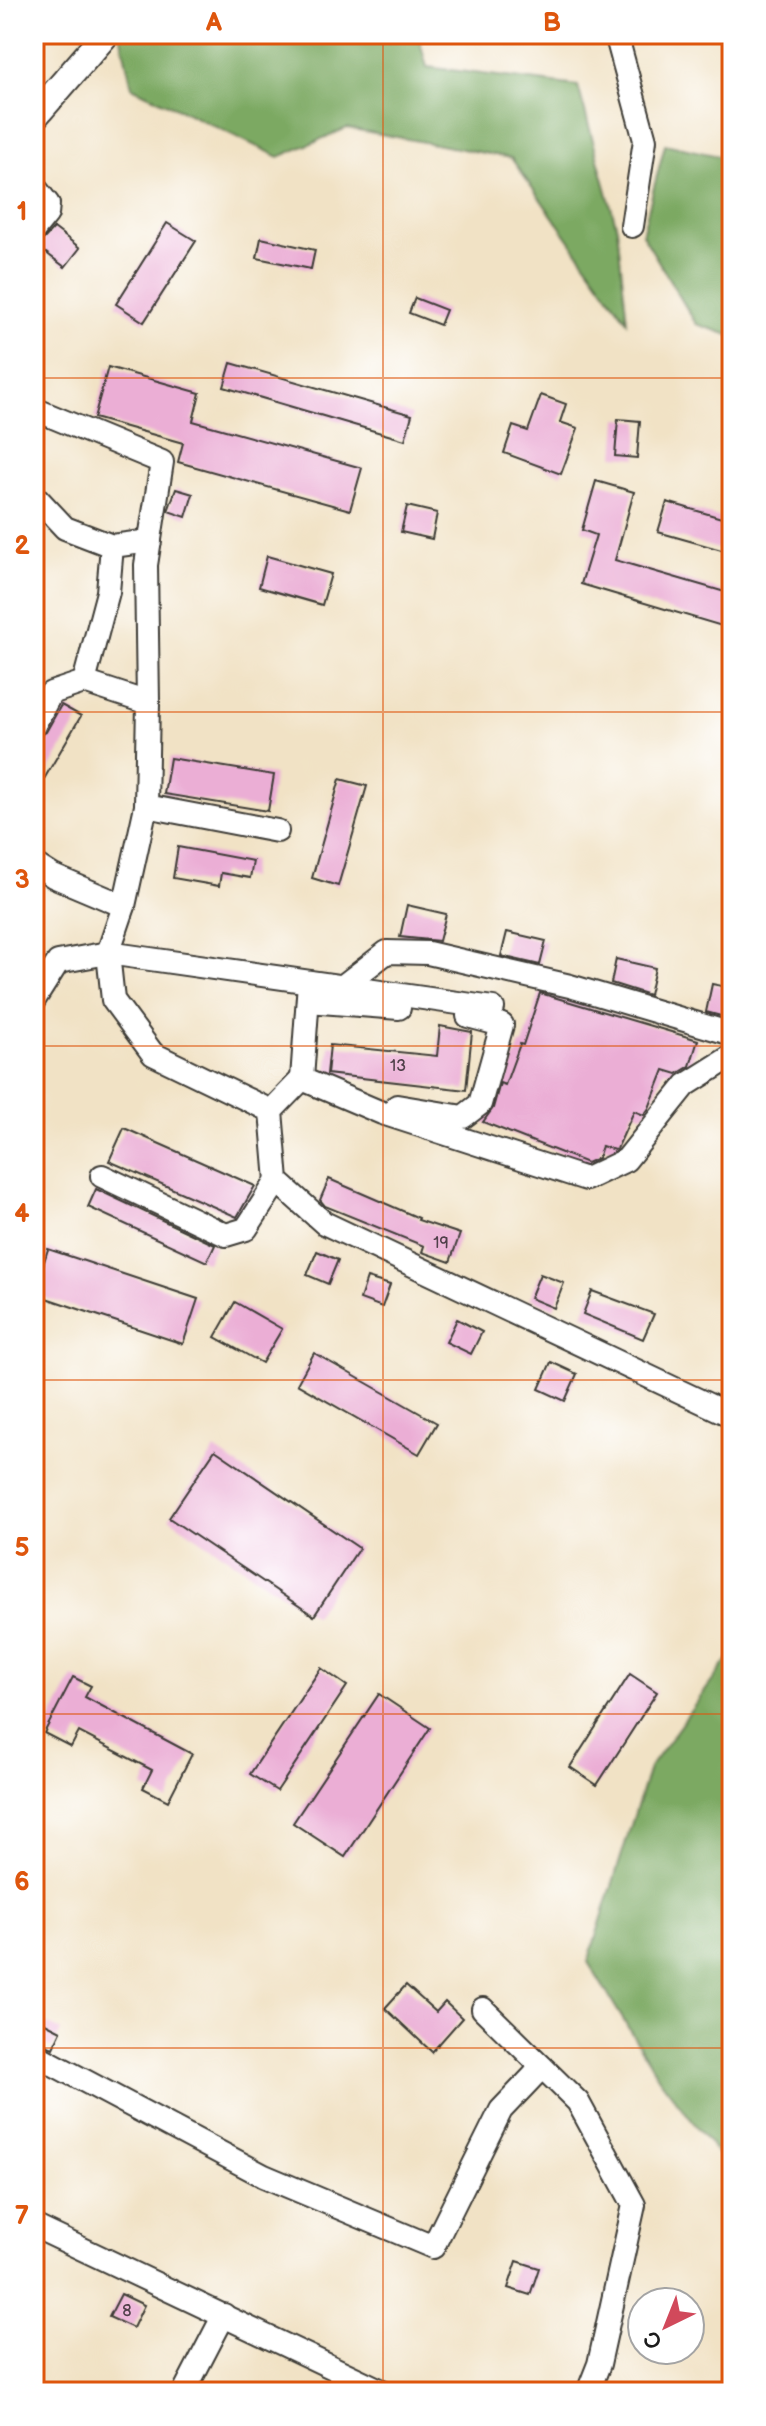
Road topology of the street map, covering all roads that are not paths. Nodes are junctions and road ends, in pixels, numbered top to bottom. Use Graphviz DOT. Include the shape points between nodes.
graph roads {
  1 [pos="106,34"];
  2 [pos="616,34"];
  3 [pos="34,117"];
  4 [pos="34,186"];
  5 [pos="632,226"];
  6 [pos="34,230"];
  7 [pos="34,409"];
  8 [pos="34,495"];
  9 [pos="150,541"];
  10 [pos="112,546"];
  11 [pos="84,682"];
  12 [pos="148,703"];
  13 [pos="34,725"];
  14 [pos="146,806"];
  15 [pos="277,831"];
  16 [pos="34,864"];
  17 [pos="124,906"];
  18 [pos="108,953"];
  19 [pos="42,974"];
  20 [pos="343,986"];
  21 [pos="308,991"];
  22 [pos="34,1000"];
  23 [pos="493,1008"];
  24 [pos="732,1034"];
  25 [pos="732,1056"];
  26 [pos="302,1079"];
  27 [pos="349,1099"];
  28 [pos="271,1111"];
  29 [pos="102,1176"];
  30 [pos="277,1181"];
  31 [pos="732,1416"];
  32 [pos="483,2009"];
  33 [pos="34,2054"];
  34 [pos="542,2067"];
  35 [pos="34,2226"];
  36 [pos="224,2315"];
  37 [pos="184,2392"];
  38 [pos="384,2392"];
  39 [pos="588,2392"];
  1 -- 3 [label="main road"];
  2 -- 5 [label="street" via="645,140"];
  4 -- 6 [label="street" via="48,204"];
  7 -- 9 [label="street" via="162,462"];
  8 -- 10 [label="street" via="65,528"];
  9 -- 10 [label="street"];
  9 -- 12 [label="street"];
  10 -- 11 [label="street" via="108,592"];
  11 -- 12 [label="street"];
  11 -- 13 [label="street" via="51,693"];
  12 -- 14 [label="street"];
  14 -- 15 [label="street"];
  14 -- 17 [label="street"];
  16 -- 17 [label="street"];
  17 -- 18 [label="street"];
  18 -- 19 [label="street" via="58,962"];
  18 -- 21 [label="street"];
  18 -- 28 [label="street" via="113,1000 153,1054"];
  19 -- 22 [label="street"];
  20 -- 21 [label="street"];
  20 -- 23 [label="street"];
  20 -- 24 [label="street" via="387,952 428,953 570,986"];
  21 -- 26 [label="street"];
  21 -- 27 [label="street" via="502,1025 480,1104 463,1117"];
  25 -- 27 [label="street" via="686,1085 626,1160 586,1179"];
  26 -- 27 [label="street"];
  26 -- 28 [label="street"];
  28 -- 30 [label="street"];
  29 -- 30 [label="street" via="226,1235 246,1229"];
  30 -- 31 [label="street" via="324,1223"];
  32 -- 34 [label="street"];
  33 -- 34 [label="street" via="264,2176 433,2247 501,2110"];
  34 -- 39 [label="street" via="578,2102 634,2205"];
  35 -- 36 [label="street"];
  36 -- 37 [label="street"];
  36 -- 38 [label="street"];
}
